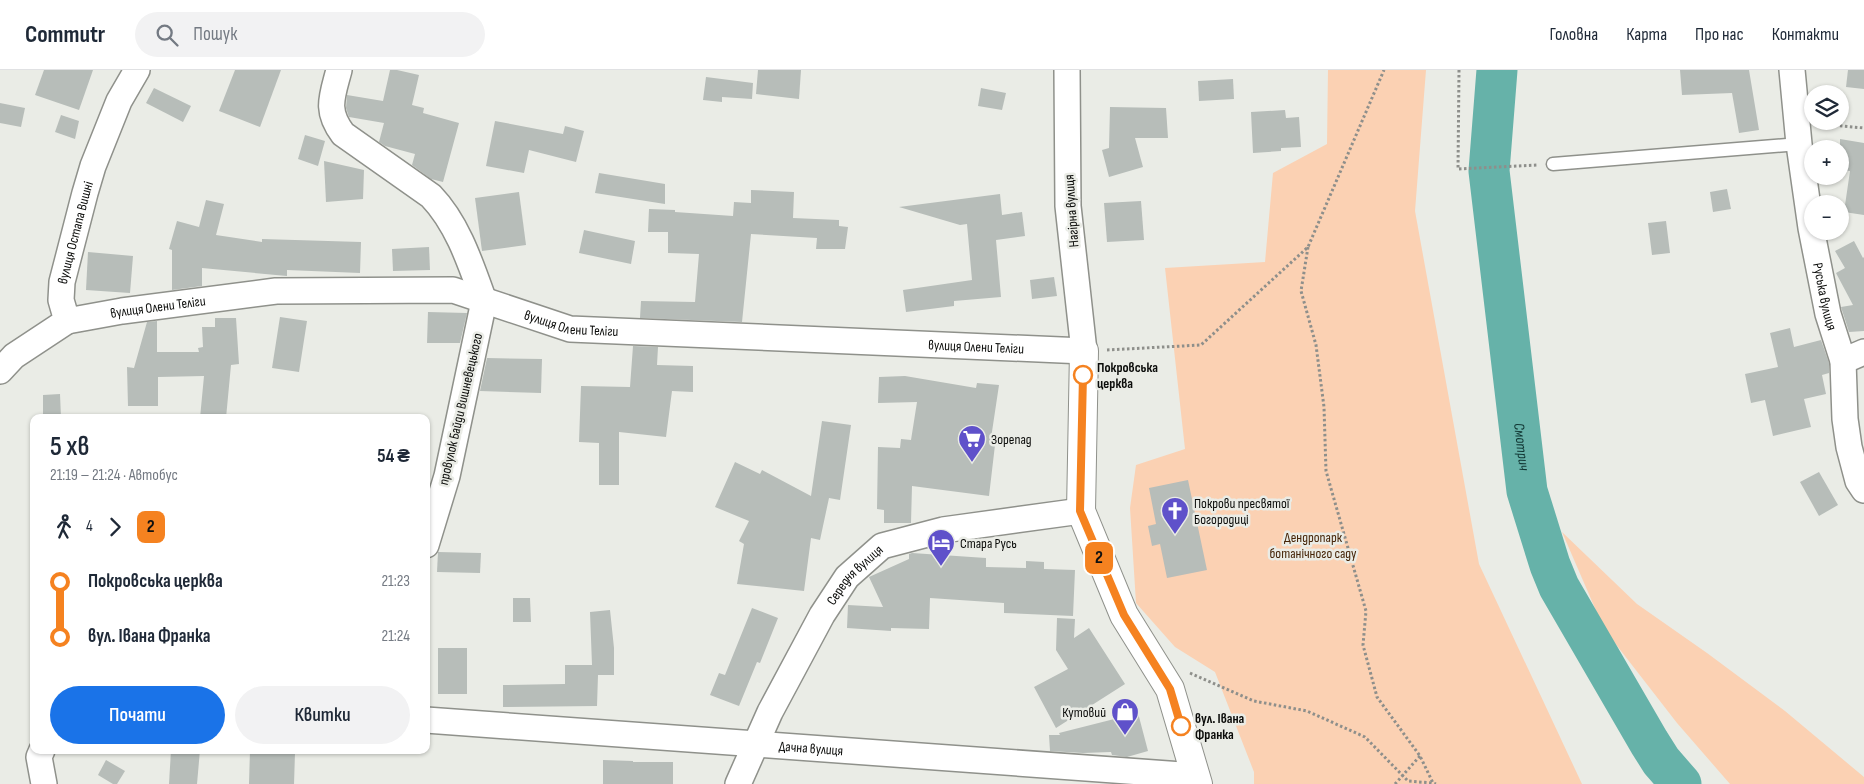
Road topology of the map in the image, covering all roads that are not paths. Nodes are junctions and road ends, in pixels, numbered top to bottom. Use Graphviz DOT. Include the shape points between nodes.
graph roads {
  1 [pos="138,70"];
  2 [pos="339,70"];
  3 [pos="1067,70"];
  4 [pos="1792,70"];
  5 [pos="1798,132"];
  6 [pos="1552,164"];
  7 [pos="484,301"];
  8 [pos="67,321"];
  9 [pos="1084,351"];
  10 [pos="1853,356"];
  11 [pos="0,371"];
  12 [pos="1864,490"];
  13 [pos="1080,511"];
  14 [pos="430,531"];
  15 [pos="430,720"];
  16 [pos="756,745"];
  17 [pos="41,754"];
  18 [pos="1197,780"];
  19 [pos="31,784"];
  20 [pos="44,784"];
  21 [pos="738,784"];
  1 -- 8 [label="street, вулиця Остапа Вишні" via="119,101 85,194 62,282 61,300"];
  2 -- 7 [label="street" via="332,96 331,113 335,124 343,134 431,196 440,206 450,219"];
  3 -- 9 [label="street, Нагірна вулиця" via="1068,206"];
  4 -- 5 [label="street, Руська вулиця"];
  5 -- 6 [label="lane"];
  5 -- 10 [label="street, Руська вулиця" via="1810,228 1828,314"];
  7 -- 8 [label="street, вулиця Олени Теліги" via="452,290 276,291"];
  7 -- 9 [label="street, вулиця Олени Теліги" via="570,329"];
  7 -- 14 [label="street, провулок Байди Вишневецького" via="446,476"];
  8 -- 11 [label="street" via="14,356"];
  9 -- 13 [label="street"];
  10 -- 12 [label="street, Руська вулиця" via="1845,419 1858,481"];
  13 -- 16 [label="street, Середня вулиця" via="943,530 882,546 847,577 822,615"];
  13 -- 18 [label="street" via="1124,615 1170,689"];
  15 -- 16 [label="street, Дачна вулиця"];
  16 -- 18 [label="street, Дачна вулиця"];
  16 -- 21 [label="street, Середня вулиця"];
  17 -- 19 [label="lane"];
  17 -- 20 [label="street"];
}
